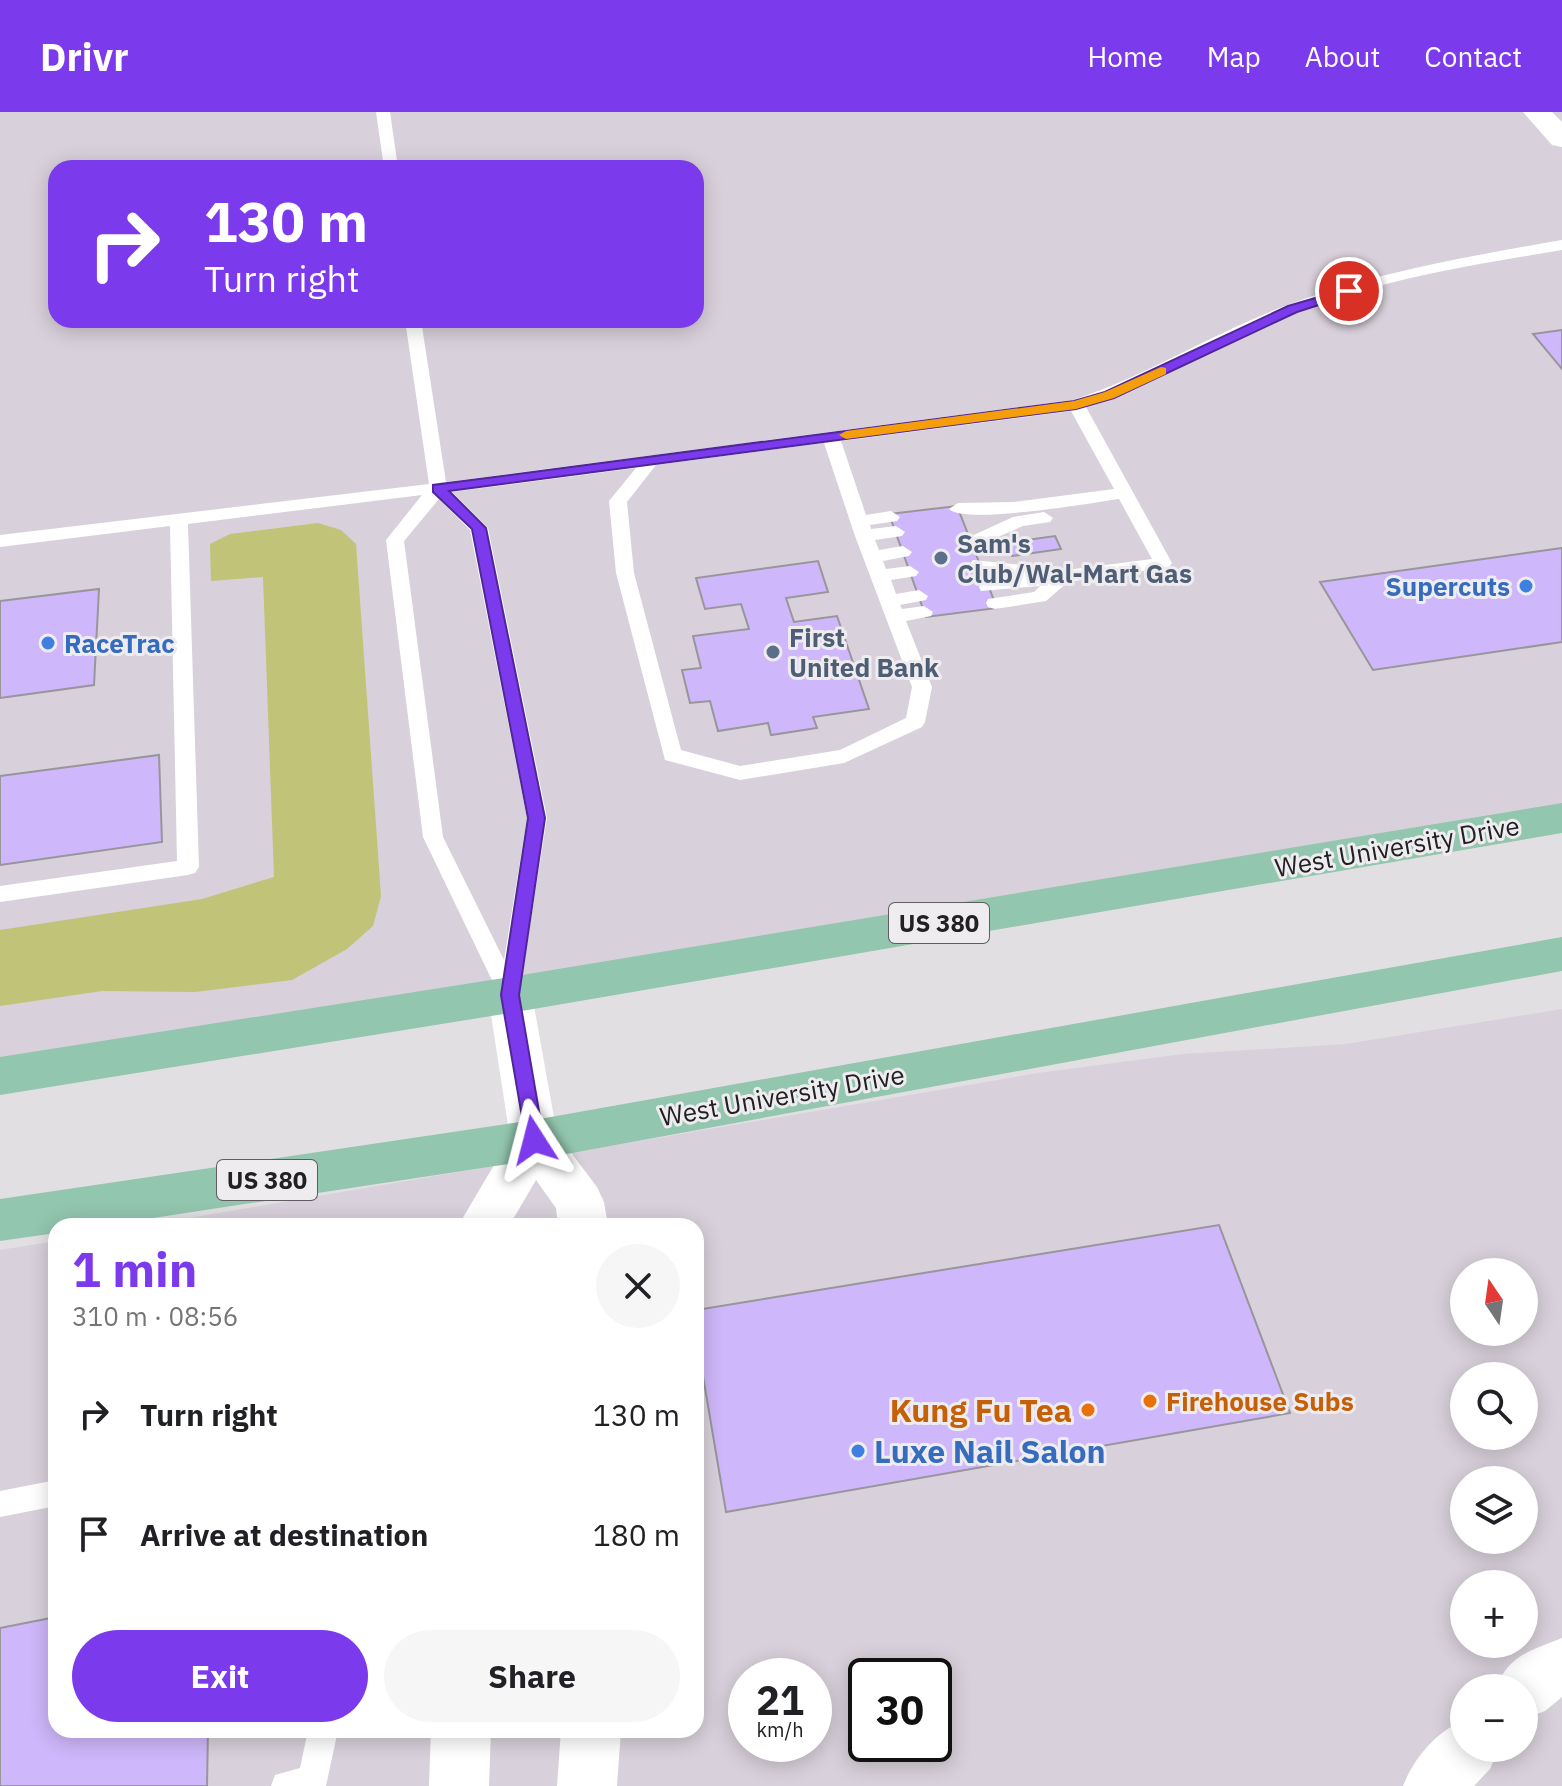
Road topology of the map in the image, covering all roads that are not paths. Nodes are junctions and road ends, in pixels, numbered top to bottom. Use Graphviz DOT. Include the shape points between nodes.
graph roads {
  1 [pos="383,112"];
  2 [pos="1537,112"];
  3 [pos="1562,139"];
  4 [pos="390,160"];
  5 [pos="1562,245"];
  6 [pos="414,328"];
  7 [pos="1076,405"];
  8 [pos="831,437"];
  9 [pos="650,461"];
  10 [pos="438,488"];
  11 [pos="1129,500"];
  12 [pos="1016,515"];
  13 [pos="961,516"];
  14 [pos="179,520"];
  15 [pos="894,525"];
  16 [pos="861,528"];
  17 [pos="0,541"];
  18 [pos="971,543"];
  19 [pos="903,552"];
  20 [pos="872,557"];
  21 [pos="979,564"];
  22 [pos="910,572"];
  23 [pos="879,576"];
  24 [pos="1063,576"];
  25 [pos="991,595"];
  26 [pos="921,604"];
  27 [pos="891,609"];
  28 [pos="1562,818"];
  29 [pos="0,894"];
  30 [pos="1562,954"];
  31 [pos="1471,970"];
  32 [pos="1562,971"];
  33 [pos="510,995"];
  34 [pos="0,1076"];
  35 [pos="534,1140"];
  36 [pos="488,1218"];
  37 [pos="582,1218"];
  38 [pos="0,1220"];
  39 [pos="48,1495"];
  40 [pos="0,1504"];
  41 [pos="1562,1667"];
  42 [pos="1538,1678"];
  43 [pos="320,1738"];
  44 [pos="461,1738"];
  45 [pos="590,1738"];
  46 [pos="1456,1762"];
  47 [pos="303,1784"];
  48 [pos="459,1786"];
  49 [pos="587,1786"];
  50 [pos="1433,1786"];
  1 -- 4 [label="lane"];
  2 -- 3 [label="street"];
  5 -- 7 [label="lane" via="1463,261 1293,309 1110,395"];
  6 -- 10 [label="lane"];
  7 -- 8 [label="lane"];
  7 -- 11 [label="lane"];
  8 -- 9 [label="lane"];
  8 -- 16 [label="lane"];
  9 -- 10 [label="lane"];
  9 -- 27 [label="lane" via="618,501 625,573 672,755 740,773 844,756 915,722 922,687"];
  10 -- 14 [label="lane"];
  10 -- 33 [label="lane" via="479,528 537,818"];
  10 -- 33 [label="lane" via="395,540 433,837"];
  11 -- 12 [label="lane"];
  11 -- 24 [label="lane" via="1163,563"];
  12 -- 13 [label="lane"];
  12 -- 18 [label="lane"];
  14 -- 17 [label="lane"];
  14 -- 29 [label="lane" via="188,867"];
  15 -- 16 [label="lane"];
  16 -- 20 [label="lane"];
  19 -- 20 [label="lane"];
  20 -- 23 [label="lane"];
  21 -- 24 [label="lane"];
  22 -- 23 [label="lane"];
  23 -- 27 [label="lane"];
  24 -- 25 [label="lane" via="1039,597"];
  26 -- 27 [label="lane"];
  28 -- 33 [label="main road, West University Drive / US 380"];
  30 -- 31 [label="main road, West University Drive / US 380"];
  31 -- 32 [label="street"];
  31 -- 35 [label="main road, West University Drive / US 380"];
  33 -- 34 [label="main road, West University Drive / US 380"];
  33 -- 35 [label="street"];
  35 -- 36 [label="street"];
  35 -- 37 [label="street" via="580,1202"];
  35 -- 38 [label="main road, West University Drive / US 380"];
  39 -- 40 [label="lane"];
  41 -- 42 [label="street"];
  43 -- 47 [label="lane"];
  44 -- 48 [label="street"];
  45 -- 49 [label="street"];
  46 -- 50 [label="street"];
}
